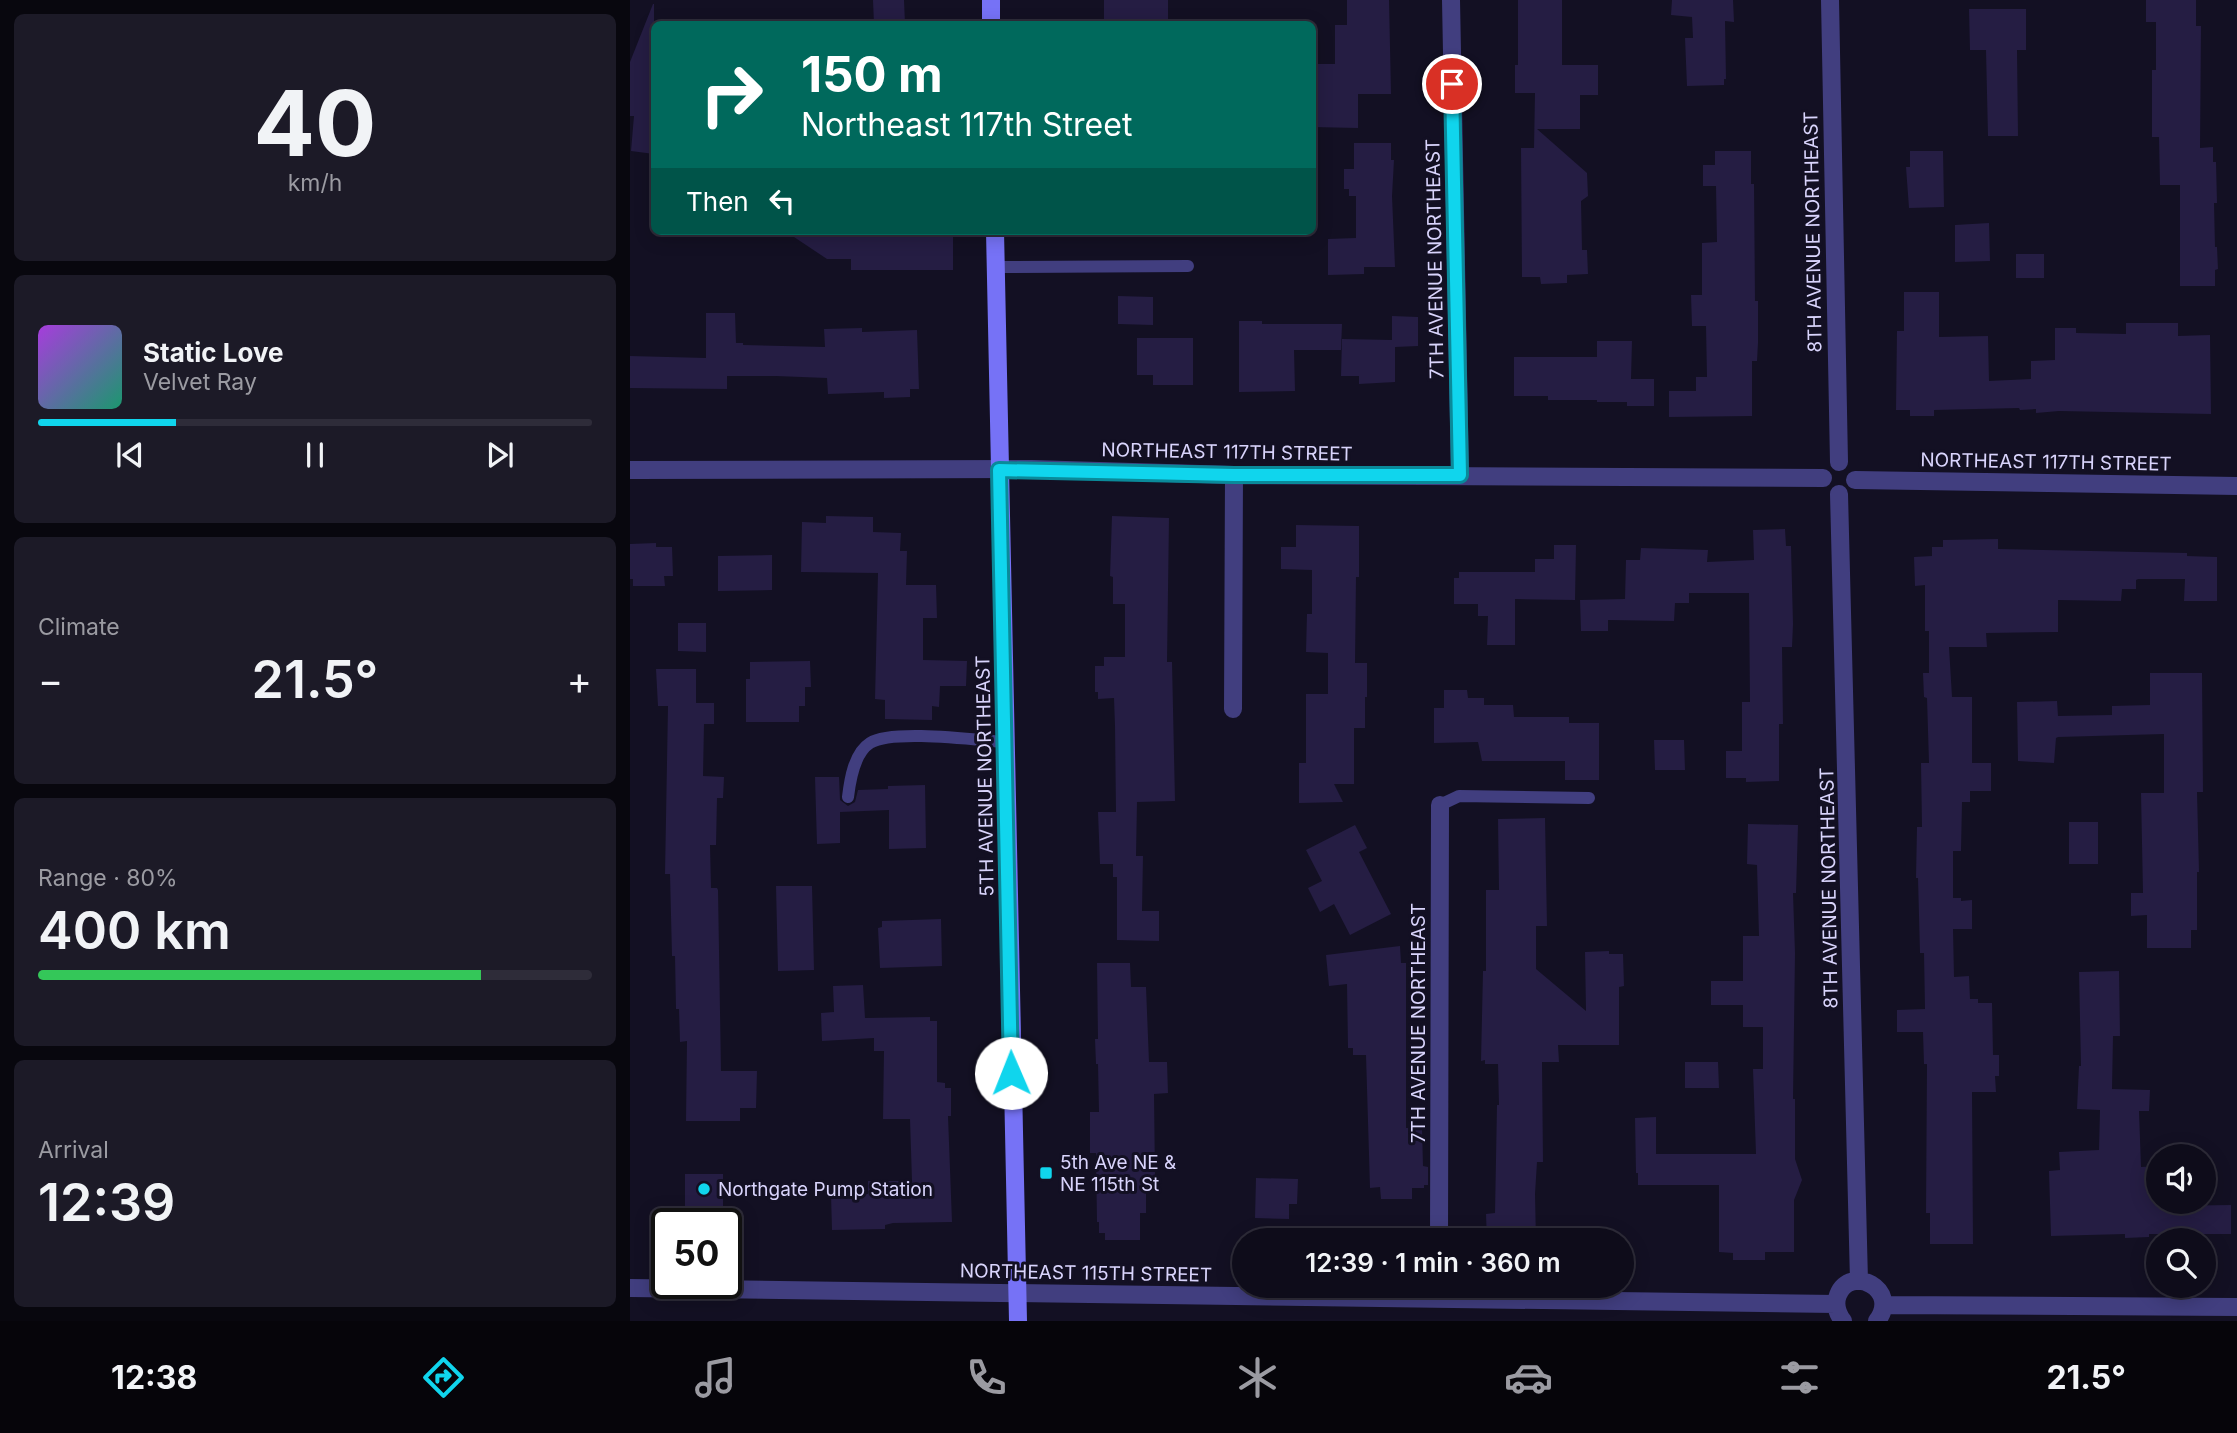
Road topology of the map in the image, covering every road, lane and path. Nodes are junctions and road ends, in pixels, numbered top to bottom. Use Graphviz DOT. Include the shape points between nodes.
graph roads {
  1 [pos="990,0"];
  2 [pos="1451,0"];
  3 [pos="1830,0"];
  4 [pos="991,21"];
  5 [pos="995,235"];
  6 [pos="1188,266"];
  7 [pos="996,267"];
  8 [pos="1839,462"];
  9 [pos="630,470"];
  10 [pos="999,470"];
  11 [pos="1234,475"];
  12 [pos="1460,475"];
  13 [pos="1823,478"];
  14 [pos="1855,480"];
  15 [pos="2237,486"];
  16 [pos="1839,494"];
  17 [pos="1233,709"];
  18 [pos="1004,742"];
  19 [pos="848,797"];
  20 [pos="1589,798"];
  21 [pos="1440,805"];
  22 [pos="1438,1228"];
  23 [pos="1860,1281"];
  24 [pos="630,1288"];
  25 [pos="1017,1292"];
  26 [pos="1232,1293"];
  27 [pos="1538,1298"];
  28 [pos="2237,1307"];
  29 [pos="1839,1313"];
  30 [pos="1880,1313"];
  31 [pos="1018,1321"];
  1 -- 4 [label="main road"];
  2 -- 12 [label="street, 7TH AVENUE NORTHEAST"];
  3 -- 8 [label="street, 8TH AVENUE NORTHEAST"];
  5 -- 7 [label="main road, 5TH AVENUE NORTHEAST"];
  6 -- 7 [label="lane"];
  7 -- 10 [label="main road, 5TH AVENUE NORTHEAST"];
  8 -- 13 [label="street" via="1827,467"];
  8 -- 14 [label="street" via="1852,469"];
  9 -- 10 [label="street, NORTHEAST 117TH STREET"];
  10 -- 11 [label="street, NORTHEAST 117TH STREET"];
  10 -- 18 [label="main road, 5TH AVENUE NORTHEAST"];
  11 -- 12 [label="street, NORTHEAST 117TH STREET"];
  11 -- 17 [label="street"];
  12 -- 13 [label="street, NORTHEAST 117TH STREET"];
  13 -- 16 [label="street" via="1827,490"];
  14 -- 15 [label="street, NORTHEAST 117TH STREET"];
  14 -- 16 [label="street"];
  16 -- 23 [label="street, 8TH AVENUE NORTHEAST"];
  18 -- 19 [label="lane" via="929,737 870,743 857,758"];
  18 -- 25 [label="main road, 5TH AVENUE NORTHEAST"];
  20 -- 21 [label="lane" via="1459,796"];
  21 -- 22 [label="street, 7TH AVENUE NORTHEAST"];
  23 -- 29 [label="street" via="1841,1290"];
  23 -- 30 [label="street" via="1874,1286 1883,1297"];
  24 -- 25 [label="street, NORTHEAST 115TH STREET"];
  25 -- 26 [label="street, NORTHEAST 115TH STREET"];
  25 -- 31 [label="main road, 5TH AVENUE NORTHEAST"];
  27 -- 29 [label="street, NORTHEAST 115TH STREET"];
  28 -- 30 [label="street"];
}
